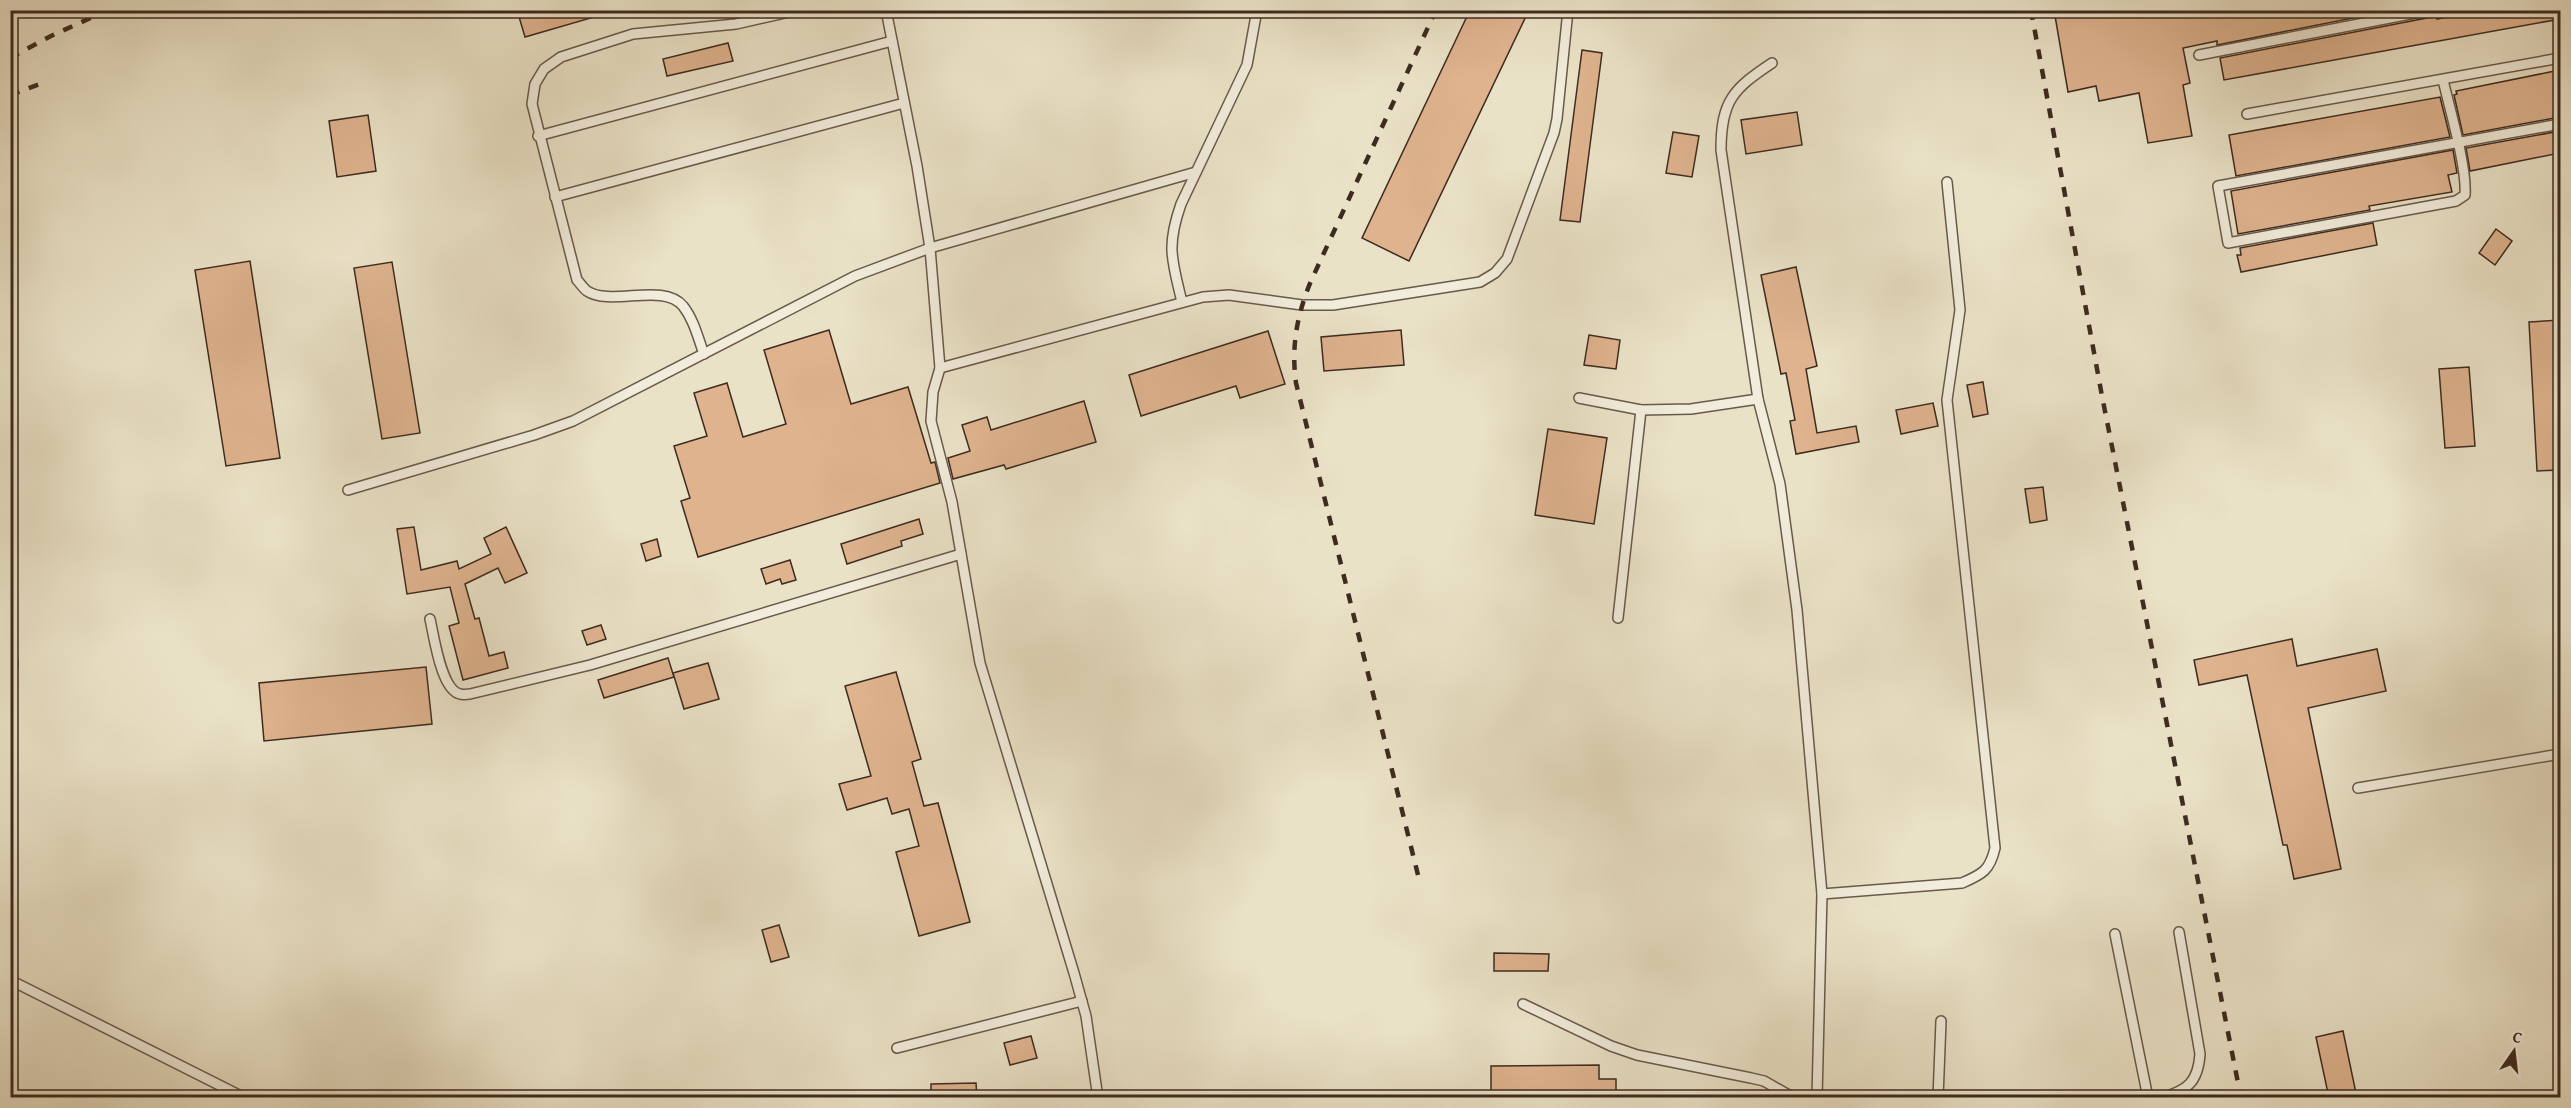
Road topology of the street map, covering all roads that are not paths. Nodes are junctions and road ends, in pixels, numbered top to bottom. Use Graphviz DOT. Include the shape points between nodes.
graph roads {
  1 [pos="798,10"];
  2 [pos="886,10"];
  3 [pos="1257,10"];
  4 [pos="1568,10"];
  5 [pos="2432,10"];
  6 [pos="892,41"];
  7 [pos="2199,55"];
  8 [pos="2560,58"];
  9 [pos="1772,63"];
  10 [pos="2444,80"];
  11 [pos="904,103"];
  12 [pos="2247,114"];
  13 [pos="2560,124"];
  14 [pos="538,136"];
  15 [pos="2457,143"];
  16 [pos="1196,172"];
  17 [pos="1947,182"];
  18 [pos="555,197"];
  19 [pos="930,248"];
  20 [pos="1182,302"];
  21 [pos="704,354"];
  22 [pos="940,368"];
  23 [pos="1579,398"];
  24 [pos="1758,399"];
  25 [pos="1641,411"];
  26 [pos="348,490"];
  27 [pos="960,554"];
  28 [pos="1618,618"];
  29 [pos="430,619"];
  30 [pos="10,656"];
  31 [pos="10,684"];
  32 [pos="2560,754"];
  33 [pos="2358,788"];
  34 [pos="1822,894"];
  35 [pos="2179,932"];
  36 [pos="2115,934"];
  37 [pos="10,980"];
  38 [pos="1082,1001"];
  39 [pos="1523,1004"];
  40 [pos="1941,1021"];
  41 [pos="897,1048"];
  42 [pos="245,1098"];
  43 [pos="1098,1098"];
  44 [pos="1794,1098"];
  45 [pos="1817,1098"];
  46 [pos="1938,1098"];
  47 [pos="2148,1098"];
  48 [pos="2162,1098"];
  1 -- 14 [label="lane" via="736,24 633,34 561,57 544,69 535,84 532,104"];
  2 -- 6 [label="lane"];
  3 -- 16 [label="lane" via="1247,65"];
  4 -- 20 [label="lane" via="1554,133 1507,259 1495,273 1457,288 1333,306 1229,295"];
  5 -- 7 [label="lane"];
  6 -- 11 [label="lane"];
  6 -- 14 [label="lane"];
  8 -- 10 [label="lane"];
  9 -- 24 [label="lane" via="1745,81 1728,101 1721,129"];
  10 -- 12 [label="lane"];
  10 -- 15 [label="lane"];
  11 -- 18 [label="lane"];
  11 -- 19 [label="lane"];
  13 -- 15 [label="lane"];
  14 -- 18 [label="lane"];
  15 -- 15 [label="lane" via="2218,186 2228,243 2456,201 2465,195 2466,185"];
  16 -- 19 [label="lane"];
  16 -- 20 [label="lane" via="1172,228 1170,250"];
  17 -- 34 [label="lane" via="1960,310 1947,400 1995,848 1991,864 1980,875 1962,882"];
  18 -- 21 [label="lane" via="577,280 588,291 607,296 647,295 681,304 692,319"];
  19 -- 21 [label="lane" via="855,276"];
  19 -- 22 [label="lane"];
  20 -- 22 [label="lane"];
  21 -- 26 [label="lane" via="573,421"];
  22 -- 27 [label="lane" via="933,392 932,422"];
  23 -- 25 [label="lane"];
  24 -- 25 [label="lane" via="1691,409"];
  24 -- 34 [label="lane" via="1780,484 1797,610"];
  25 -- 28 [label="lane"];
  27 -- 29 [label="lane" via="590,665 470,694 460,694 444,677"];
  27 -- 38 [label="lane" via="980,663"];
  30 -- 31 [label="lane"];
  32 -- 33 [label="lane"];
  34 -- 45 [label="lane"];
  35 -- 48 [label="lane" via="2199,1065 2189,1085"];
  36 -- 47 [label="lane"];
  37 -- 42 [label="lane"];
  38 -- 41 [label="lane"];
  38 -- 43 [label="lane"];
  39 -- 44 [label="lane" via="1611,1046 1637,1055 1751,1077"];
  40 -- 46 [label="lane"];
}
